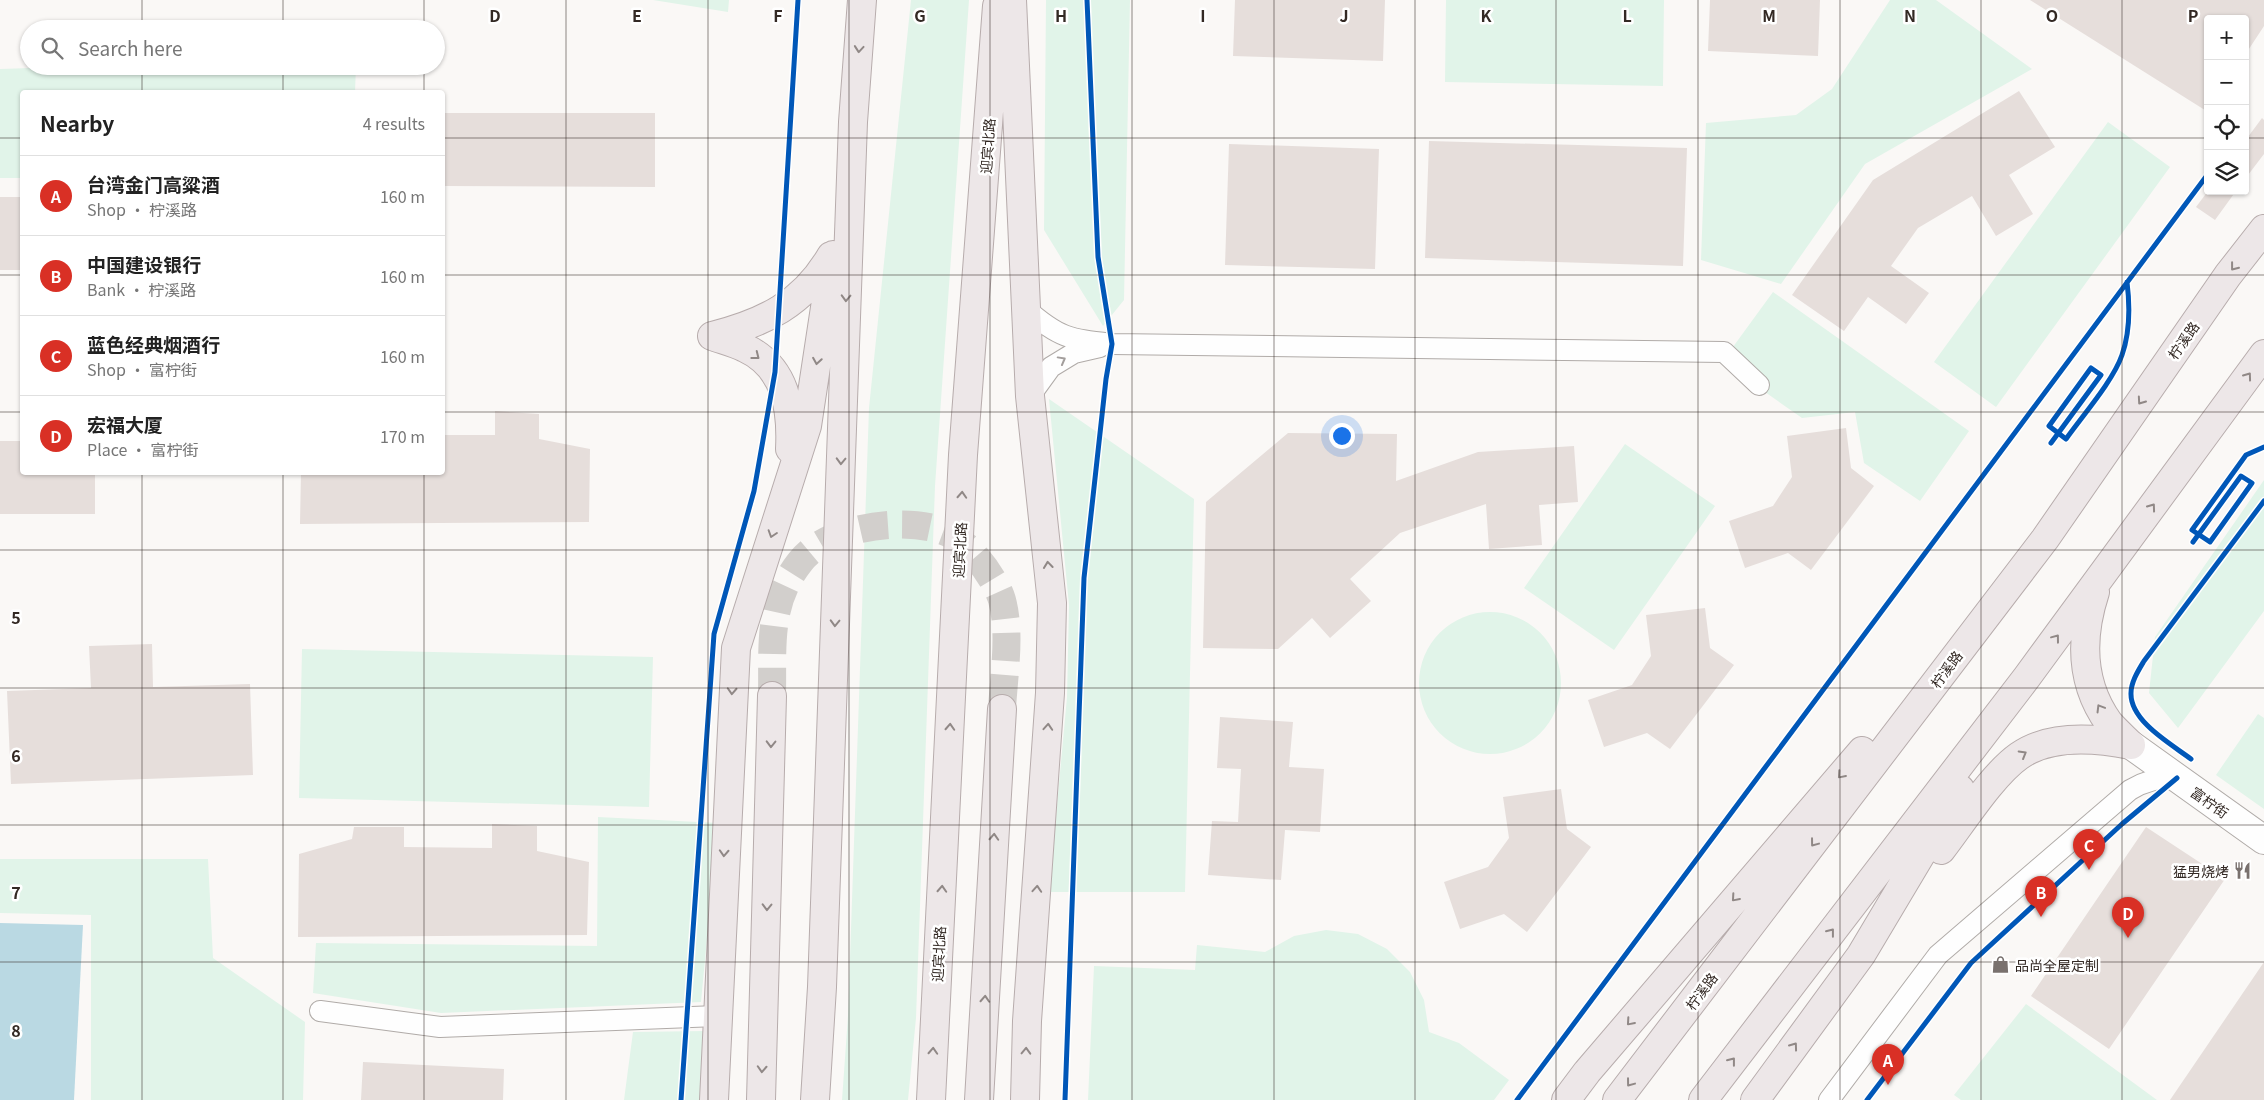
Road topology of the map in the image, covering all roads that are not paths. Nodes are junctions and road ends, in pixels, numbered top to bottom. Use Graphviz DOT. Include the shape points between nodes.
graph roads {
  1 [pos="862,0"];
  2 [pos="998,0"];
  3 [pos="1012,0"];
  4 [pos="853,122"];
  5 [pos="2264,229"];
  6 [pos="834,251"];
  7 [pos="1026,309"];
  8 [pos="1112,344"];
  9 [pos="2264,354"];
  10 [pos="1759,385"];
  11 [pos="1030,396"];
  12 [pos="785,493"];
  13 [pos="2045,539"];
  14 [pos="2099,580"];
  15 [pos="2027,677"];
  16 [pos="772,696"];
  17 [pos="1002,709"];
  18 [pos="2131,745"];
  19 [pos="2000,774"];
  20 [pos="2177,778"];
  21 [pos="2130,790"];
  22 [pos="1951,804"];
  23 [pos="2264,840"];
  24 [pos="1887,859"];
  25 [pos="1861,955"];
  26 [pos="320,1011"];
  27 [pos="717,1016"];
  28 [pos="714,1100"];
  29 [pos="760,1100"];
  30 [pos="815,1100"];
  31 [pos="931,1100"];
  32 [pos="979,1100"];
  33 [pos="1025,1100"];
  34 [pos="1566,1100"];
  35 [pos="1618,1100"];
  36 [pos="1702,1100"];
  37 [pos="1755,1100"];
  38 [pos="1829,1100"];
  1 -- 4 [label="main road, one-way"];
  31 -- 2 [label="main road, 迎宾北路, one-way" via="963,455"];
  3 -- 7 [label="main road"];
  4 -- 6 [label="main road"];
  4 -- 30 [label="main road, one-way" via="822,987"];
  5 -- 13 [label="main road, 柠溪路, one-way" via="2228,275"];
  6 -- 12 [label="main road, one-way" via="807,426"];
  6 -- 12 [label="main road, one-way" via="812,283 777,313 756,324 712,336 747,348 774,372 783,387 791,420"];
  7 -- 8 [label="lane" via="1048,327 1072,339"];
  7 -- 11 [label="main road"];
  8 -- 10 [label="lane" via="1724,352"];
  11 -- 8 [label="lane, one-way" via="1050,367 1074,353"];
  14 -- 9 [label="main road, one-way"];
  33 -- 11 [label="main road, one-way" via="1050,693 1052,603"];
  12 -- 27 [label="main road, one-way" via="740,634 734,665"];
  13 -- 34 [label="main road, one-way"];
  13 -- 35 [label="main road, 柠溪路, one-way"];
  15 -- 14 [label="main road, one-way"];
  18 -- 14 [label="main road, one-way" via="2110,724 2088,681 2086,619"];
  15 -- 22 [label="main road"];
  15 -- 24 [label="main road"];
  16 -- 29 [label="main road, one-way"];
  32 -- 17 [label="main road, one-way"];
  19 -- 18 [label="main road, one-way" via="2020,755 2067,740"];
  18 -- 20 [label="street, 富柠街"];
  18 -- 21 [label="lane" via="2138,758 2138,769 2137,779"];
  19 -- 22 [label="main road"];
  19 -- 25 [label="main road"];
  20 -- 21 [label="lane" via="2164,777"];
  20 -- 23 [label="street, 富柠街"];
  21 -- 38 [label="lane" via="1938,955"];
  22 -- 24 [label="main road"];
  22 -- 25 [label="main road"];
  36 -- 24 [label="main road, one-way"];
  37 -- 25 [label="main road, one-way"];
  26 -- 27 [label="lane" via="440,1027"];
  27 -- 28 [label="main road"];
}
